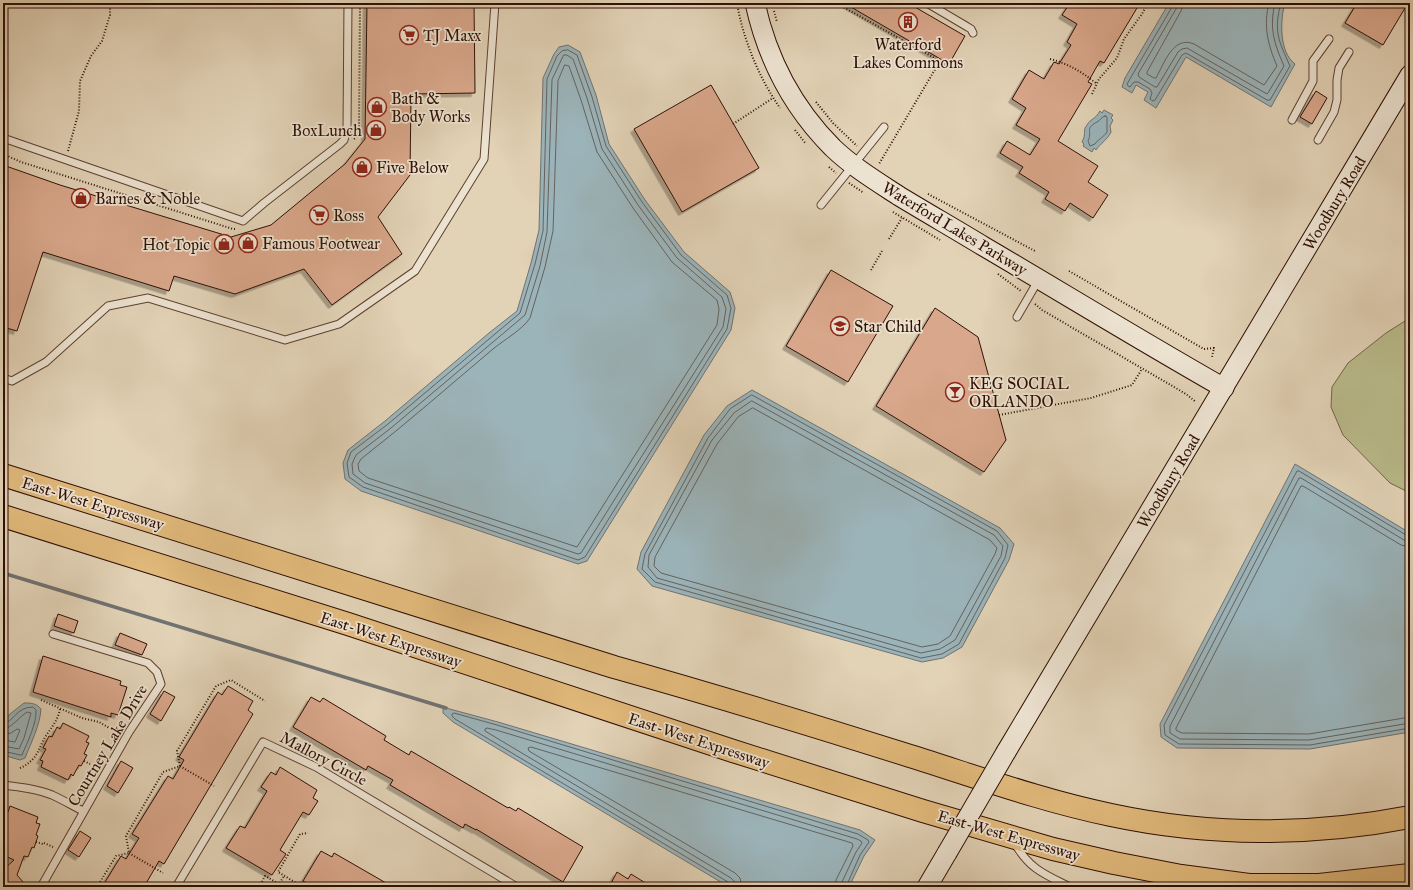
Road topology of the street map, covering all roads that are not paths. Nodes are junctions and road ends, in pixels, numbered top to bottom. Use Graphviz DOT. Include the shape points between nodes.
graph roads {
  1 [pos="348,3"];
  2 [pos="495,3"];
  3 [pos="755,3"];
  4 [pos="927,3"];
  5 [pos="973,33"];
  6 [pos="1329,39"];
  7 [pos="1349,52"];
  8 [pos="1410,75"];
  9 [pos="1292,120"];
  10 [pos="884,127"];
  11 [pos="3,138"];
  12 [pos="1318,140"];
  13 [pos="854,166"];
  14 [pos="821,205"];
  15 [pos="1039,279"];
  16 [pos="1017,317"];
  17 [pos="3,378"];
  18 [pos="1224,388"];
  19 [pos="3,474"];
  20 [pos="3,516"];
  21 [pos="53,634"];
  22 [pos="3,785"];
  23 [pos="83,811"];
  24 [pos="1410,817"];
  25 [pos="1012,837"];
  26 [pos="1410,875"];
  27 [pos="41,887"];
  28 [pos="176,887"];
  29 [pos="517,887"];
  30 [pos="927,887"];
  31 [pos="1070,887"];
  1 -- 11 [label="lane" via="347,129 344,140 243,221"];
  2 -- 17 [label="lane" via="484,159 415,271 339,324 285,340 148,298 108,306 46,362 12,381"];
  3 -- 13 [label="street, Waterford Lakes Parkway" via="767,45 790,93 823,137"];
  4 -- 5 [label="lane" via="971,29"];
  6 -- 9 [label="lane" via="1313,61 1313,81"];
  7 -- 12 [label="lane" via="1338,74 1336,106"];
  8 -- 18 [label="street, Woodbury Road"];
  10 -- 13 [label="lane"];
  13 -- 14 [label="lane"];
  13 -- 15 [label="street, Waterford Lakes Parkway"];
  15 -- 16 [label="lane"];
  15 -- 18 [label="street, Waterford Lakes Parkway"];
  18 -- 30 [label="street, Woodbury Road, bridge"];
  19 -- 24 [label="highway, East-West Expressway" via="607,664 1088,810 1153,822 1241,831 1329,829"];
  20 -- 25 [label="highway, East-West Expressway" via="348,624 732,751"];
  21 -- 23 [label="lane, Courtney Lake Drive" via="148,663 156,672 160,684"];
  22 -- 23 [label="lane" via="52,795"];
  23 -- 27 [label="lane, Courtney Lake Drive"];
  25 -- 26 [label="highway, East-West Expressway" via="1114,863 1181,876 1249,885 1319,885"];
  25 -- 31 [label="lane" via="1022,855 1037,870"];
  28 -- 29 [label="lane, Mallory Circle" via="263,742 316,768"];
}
